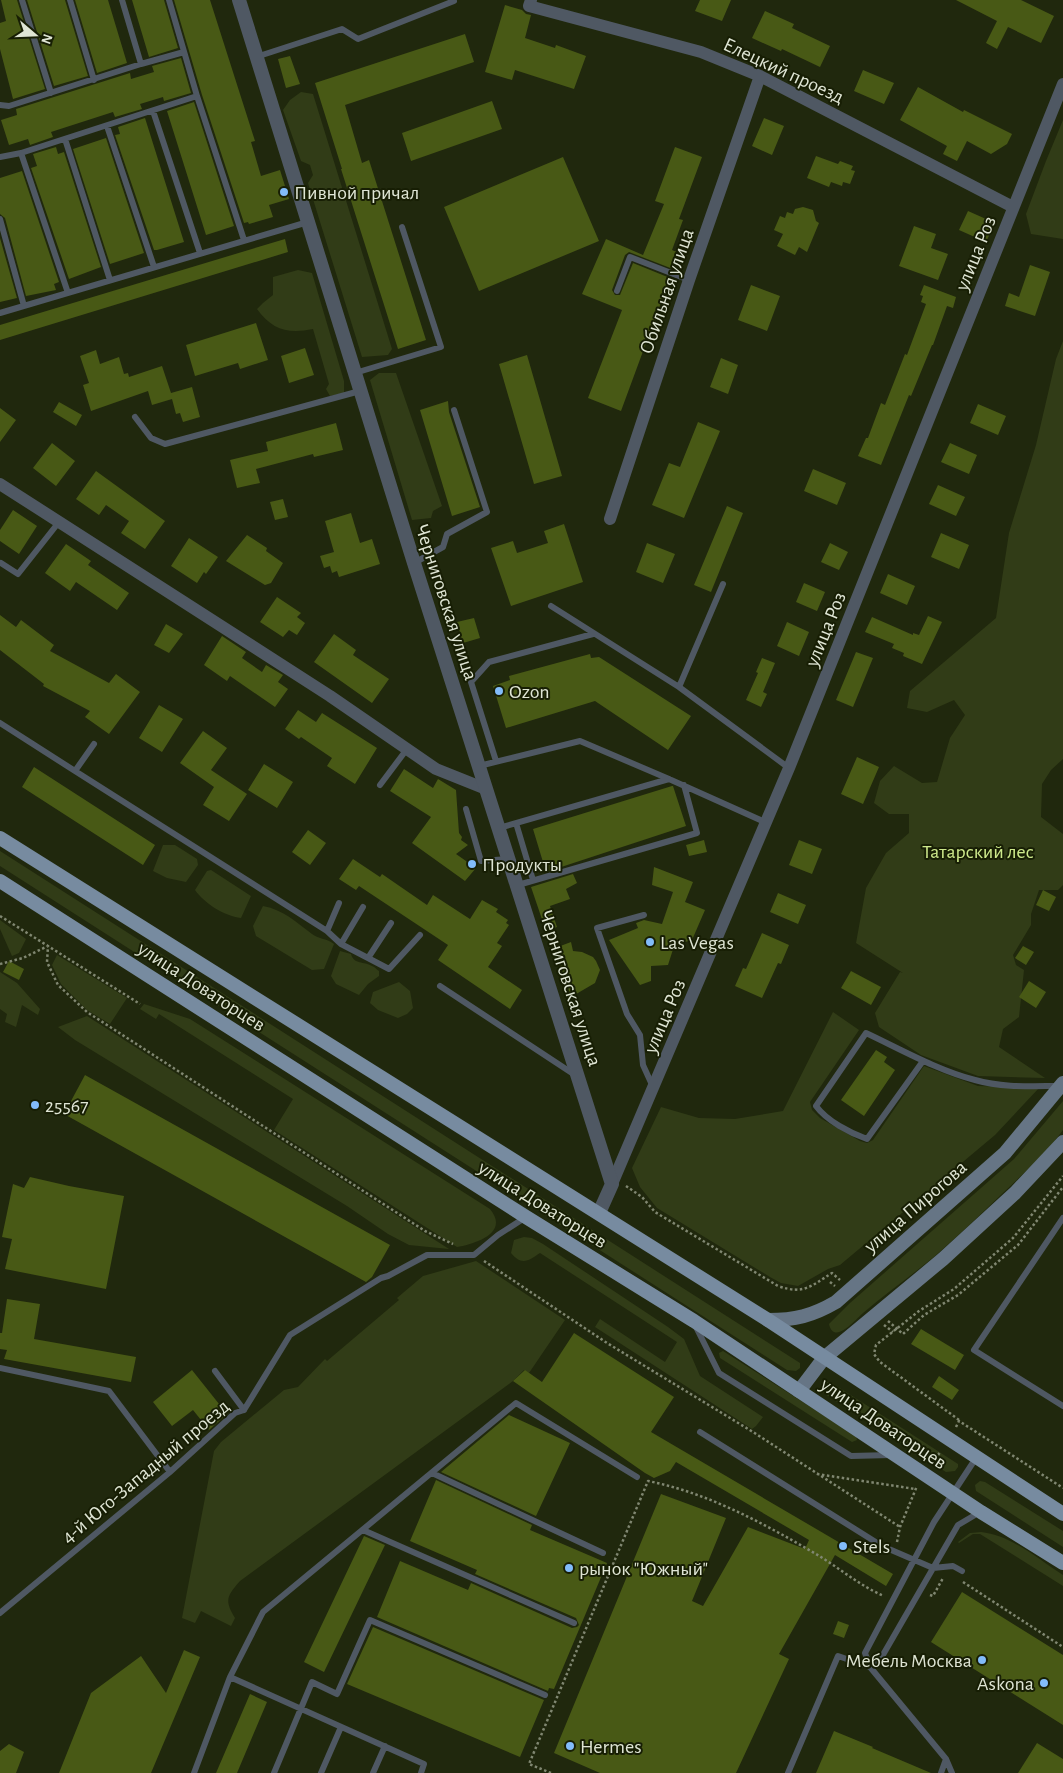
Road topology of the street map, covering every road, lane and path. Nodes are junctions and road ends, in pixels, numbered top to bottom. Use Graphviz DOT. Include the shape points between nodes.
graph roads {
  1 [pos="22,0"];
  2 [pos="70,0"];
  3 [pos="122,0"];
  4 [pos="169,0"];
  5 [pos="238,0"];
  6 [pos="531,0"];
  7 [pos="454,1"];
  8 [pos="184,52"];
  9 [pos="256,57"];
  10 [pos="141,64"];
  11 [pos="760,76"];
  12 [pos="94,80"];
  13 [pos="1063,84"];
  14 [pos="51,93"];
  15 [pos="197,96"];
  16 [pos="0,105"];
  17 [pos="153,111"];
  18 [pos="107,126"];
  19 [pos="65,139"];
  20 [pos="21,153"];
  21 [pos="0,157"];
  22 [pos="1013,207"];
  23 [pos="0,219"];
  24 [pos="308,222"];
  25 [pos="402,227"];
  26 [pos="244,240"];
  27 [pos="200,253"];
  28 [pos="154,267"];
  29 [pos="110,280"];
  30 [pos="689,280"];
  31 [pos="617,291"];
  32 [pos="68,293"];
  33 [pos="24,306"];
  34 [pos="0,313"];
  35 [pos="355,373"];
  36 [pos="360,391"];
  37 [pos="454,410"];
  38 [pos="135,417"];
  39 [pos="0,484"];
  40 [pos="610,519"];
  41 [pos="60,522"];
  42 [pos="1,563"];
  43 [pos="414,563"];
  44 [pos="723,584"];
  45 [pos="550,606"];
  46 [pos="593,634"];
  47 [pos="679,687"];
  48 [pos="0,723"];
  49 [pos="94,744"];
  50 [pos="407,749"];
  51 [pos="496,761"];
  52 [pos="479,766"];
  53 [pos="789,768"];
  54 [pos="75,770"];
  55 [pos="669,779"];
  56 [pos="380,785"];
  57 [pos="684,785"];
  58 [pos="486,789"];
  59 [pos="466,808"];
  60 [pos="766,822"];
  61 [pos="516,823"];
  62 [pos="498,828"];
  63 [pos="0,838"];
  64 [pos="508,858"];
  65 [pos="534,880"];
  66 [pos="0,881"];
  67 [pos="518,885"];
  68 [pos="339,903"];
  69 [pos="363,907"];
  70 [pos="644,915"];
  71 [pos="0,916"];
  72 [pos="392,923"];
  73 [pos="327,931"];
  74 [pos="420,935"];
  75 [pos="341,944"];
  76 [pos="48,946"];
  77 [pos="368,958"];
  78 [pos="0,964"];
  79 [pos="440,986"];
  80 [pos="140,1004"];
  81 [pos="923,1060"];
  82 [pos="578,1077"];
  83 [pos="1062,1084"];
  84 [pos="653,1088"];
  85 [pos="1063,1142"];
  86 [pos="1063,1176"];
  87 [pos="614,1181"];
  88 [pos="1063,1187"];
  89 [pos="599,1213"];
  90 [pos="526,1217"];
  91 [pos="1063,1218"];
  92 [pos="474,1254"];
  93 [pos="851,1289"];
  94 [pos="878,1313"];
  95 [pos="768,1320"];
  96 [pos="694,1321"];
  97 [pos="897,1329"];
  98 [pos="824,1358"];
  99 [pos="0,1368"];
  100 [pos="215,1371"];
  101 [pos="799,1391"];
  102 [pos="1063,1406"];
  103 [pos="244,1410"];
  104 [pos="959,1421"];
  105 [pos="700,1432"];
  106 [pos="894,1454"];
  107 [pos="976,1458"];
  108 [pos="170,1472"];
  109 [pos="432,1473"];
  110 [pos="815,1473"];
  111 [pos="637,1477"];
  112 [pos="915,1489"];
  113 [pos="953,1493"];
  114 [pos="981,1512"];
  115 [pos="1063,1514"];
  116 [pos="363,1530"];
  117 [pos="603,1553"];
  118 [pos="900,1553"];
  119 [pos="916,1560"];
  120 [pos="1063,1563"];
  121 [pos="933,1568"];
  122 [pos="946,1571"];
  123 [pos="962,1571"];
  124 [pos="956,1577"];
  125 [pos="888,1589"];
  126 [pos="920,1590"];
  127 [pos="0,1613"];
  128 [pos="574,1623"];
  129 [pos="1063,1647"];
  130 [pos="870,1666"];
  131 [pos="230,1677"];
  132 [pos="545,1695"];
  133 [pos="302,1709"];
  134 [pos="341,1727"];
  135 [pos="385,1746"];
  136 [pos="946,1759"];
  137 [pos="194,1773"];
  138 [pos="274,1773"];
  139 [pos="321,1773"];
  140 [pos="374,1773"];
  141 [pos="421,1773"];
  142 [pos="551,1773"];
  143 [pos="788,1773"];
  144 [pos="941,1773"];
  145 [pos="952,1773"];
  1 -- 14 [label="lane"];
  2 -- 12 [label="lane"];
  3 -- 10 [label="lane"];
  4 -- 8 [label="lane"];
  5 -- 9 [label="street, Черниговская улица"];
  6 -- 11 [label="street, Елецкий проезд" via="529,6 701,52"];
  7 -- 9 [label="lane" via="358,39 342,29"];
  8 -- 10 [label="lane"];
  8 -- 15 [label="lane"];
  9 -- 24 [label="street, Черниговская улица"];
  10 -- 12 [label="lane"];
  11 -- 22 [label="street, Елецкий проезд"];
  11 -- 30 [label="street, Обильная улица"];
  12 -- 14 [label="lane"];
  13 -- 22 [label="street, улица Роз"];
  14 -- 16 [label="lane" via="9,106"];
  15 -- 17 [label="lane"];
  15 -- 26 [label="lane"];
  17 -- 18 [label="lane"];
  17 -- 27 [label="lane"];
  18 -- 19 [label="lane"];
  18 -- 28 [label="lane"];
  19 -- 20 [label="lane"];
  19 -- 29 [label="lane"];
  20 -- 21 [label="lane"];
  20 -- 32 [label="lane"];
  22 -- 53 [label="street, улица Роз"];
  23 -- 33 [label="lane"];
  24 -- 26 [label="lane"];
  24 -- 35 [label="street, Черниговская улица"];
  25 -- 35 [label="lane" via="441,347"];
  26 -- 27 [label="lane"];
  27 -- 28 [label="lane"];
  28 -- 29 [label="lane"];
  29 -- 32 [label="lane"];
  30 -- 31 [label="lane" via="630,257"];
  30 -- 40 [label="street, Обильная улица"];
  32 -- 33 [label="lane"];
  33 -- 34 [label="lane"];
  35 -- 36 [label="street, Черниговская улица"];
  36 -- 38 [label="lane" via="165,444 151,438"];
  36 -- 43 [label="street, Черниговская улица"];
  37 -- 43 [label="lane" via="487,512 447,534 443,547"];
  39 -- 41 [label="street"];
  41 -- 42 [label="lane" via="18,574"];
  41 -- 50 [label="street"];
  43 -- 52 [label="street, Черниговская улица"];
  44 -- 47 [label="lane"];
  45 -- 46 [label="lane"];
  46 -- 47 [label="lane"];
  46 -- 51 [label="lane" via="489,662 471,682"];
  47 -- 53 [label="lane"];
  48 -- 54 [label="lane"];
  49 -- 54 [label="lane"];
  50 -- 56 [label="lane"];
  50 -- 58 [label="street" via="436,769"];
  51 -- 52 [label="lane"];
  51 -- 55 [label="lane" via="580,742"];
  52 -- 58 [label="street, Черниговская улица"];
  53 -- 60 [label="street, улица Роз"];
  54 -- 73 [label="lane"];
  55 -- 57 [label="lane"];
  55 -- 61 [label="lane"];
  57 -- 60 [label="lane"];
  57 -- 65 [label="lane" via="697,833"];
  58 -- 62 [label="street, Черниговская улица"];
  59 -- 64 [label="lane" via="481,861"];
  60 -- 84 [label="street, улица Роз"];
  61 -- 62 [label="lane"];
  61 -- 65 [label="lane"];
  62 -- 64 [label="street, Черниговская улица"];
  63 -- 89 [label="main road, улица Доваторцев"];
  64 -- 67 [label="street, Черниговская улица"];
  65 -- 67 [label="lane"];
  66 -- 90 [label="main road, улица Доваторцев"];
  67 -- 82 [label="street, Черниговская улица"];
  68 -- 73 [label="lane"];
  69 -- 75 [label="lane"];
  70 -- 84 [label="lane" via="597,928 627,1014 640,1035 643,1065"];
  71 -- 76 [label="path"];
  72 -- 77 [label="lane"];
  73 -- 75 [label="lane"];
  74 -- 77 [label="lane" via="389,969"];
  75 -- 77 [label="lane"];
  76 -- 78 [label="path"];
  76 -- 80 [label="path"];
  76 -- 92 [label="path" via="47,962 58,985 87,1012 425,1231"];
  79 -- 82 [label="lane"];
  81 -- 81 [label="lane" via="866,1033 816,1106 822,1115 867,1139"];
  81 -- 83 [label="lane" via="975,1080 1003,1085"];
  82 -- 87 [label="street, Черниговская улица"];
  83 -- 93 [label="main road, улица Пирогова" via="1005,1153"];
  84 -- 87 [label="street, улица Роз"];
  85 -- 94 [label="main road" via="1015,1193"];
  86 -- 97 [label="path" via="1014,1238 954,1289"];
  87 -- 89 [label="street"];
  87 -- 93 [label="path" via="642,1197 656,1212 778,1286 793,1291 806,1289 832,1274"];
  88 -- 97 [label="path" via="1018,1245 958,1295 924,1315 903,1334"];
  89 -- 95 [label="main road, улица Доваторцев"];
  90 -- 92 [label="lane"];
  90 -- 96 [label="main road, улица Доваторцев"];
  91 -- 102 [label="lane" via="974,1350"];
  92 -- 103 [label="lane, 4-й Юго-Западный проезд" via="427,1255 381,1278 290,1335"];
  92 -- 110 [label="path" via="607,1343"];
  93 -- 95 [label="main road, улица Пирогова" via="820,1312 786,1320"];
  94 -- 97 [label="path"];
  94 -- 98 [label="main road"];
  95 -- 98 [label="main road, улица Доваторцев"];
  96 -- 101 [label="main road, улица Доваторцев"];
  96 -- 106 [label="lane" via="719,1373 851,1456"];
  97 -- 104 [label="path" via="876,1346 874,1354 880,1362"];
  98 -- 101 [label="main road"];
  98 -- 107 [label="main road, улица Доваторцев"];
  99 -- 108 [label="lane" via="109,1391"];
  100 -- 103 [label="lane"];
  101 -- 106 [label="main road, улица Доваторцев"];
  103 -- 108 [label="lane, 4-й Юго-Западный проезд" via="235,1413"];
  105 -- 118 [label="lane" via="882,1546"];
  106 -- 113 [label="main road, улица Доваторцев"];
  107 -- 113 [label="lane"];
  107 -- 115 [label="main road, улица Доваторцев"];
  108 -- 127 [label="lane, 4-й Юго-Западный проезд"];
  109 -- 111 [label="lane" via="516,1404"];
  109 -- 116 [label="lane"];
  109 -- 117 [label="lane"];
  110 -- 112 [label="path"];
  110 -- 118 [label="path" via="900,1527 897,1540"];
  113 -- 114 [label="main road, улица Доваторцев"];
  113 -- 119 [label="lane" via="934,1522"];
  114 -- 120 [label="main road, улица Доваторцев"];
  114 -- 121 [label="lane" via="958,1525"];
  116 -- 128 [label="lane"];
  116 -- 131 [label="lane" via="263,1612"];
  118 -- 119 [label="lane"];
  119 -- 121 [label="lane"];
  119 -- 130 [label="lane" via="865,1653"];
  121 -- 123 [label="lane" via="953,1566"];
  121 -- 126 [label="lane"];
  122 -- 126 [label="path" via="933,1596"];
  124 -- 129 [label="path"];
  125 -- 142 [label="path" via="883,1596 817,1554 746,1515 672,1486 648,1481 530,1764"];
  126 -- 130 [label="lane" via="880,1660"];
  130 -- 136 [label="lane"];
  130 -- 143 [label="lane" via="838,1656"];
  131 -- 133 [label="lane"];
  131 -- 137 [label="lane"];
  132 -- 133 [label="lane" via="370,1620 337,1694 312,1682"];
  133 -- 134 [label="lane"];
  133 -- 138 [label="lane"];
  134 -- 135 [label="lane"];
  134 -- 139 [label="lane"];
  135 -- 140 [label="lane"];
  135 -- 141 [label="lane" via="424,1764"];
  136 -- 144 [label="lane"];
  136 -- 145 [label="lane"];
}
